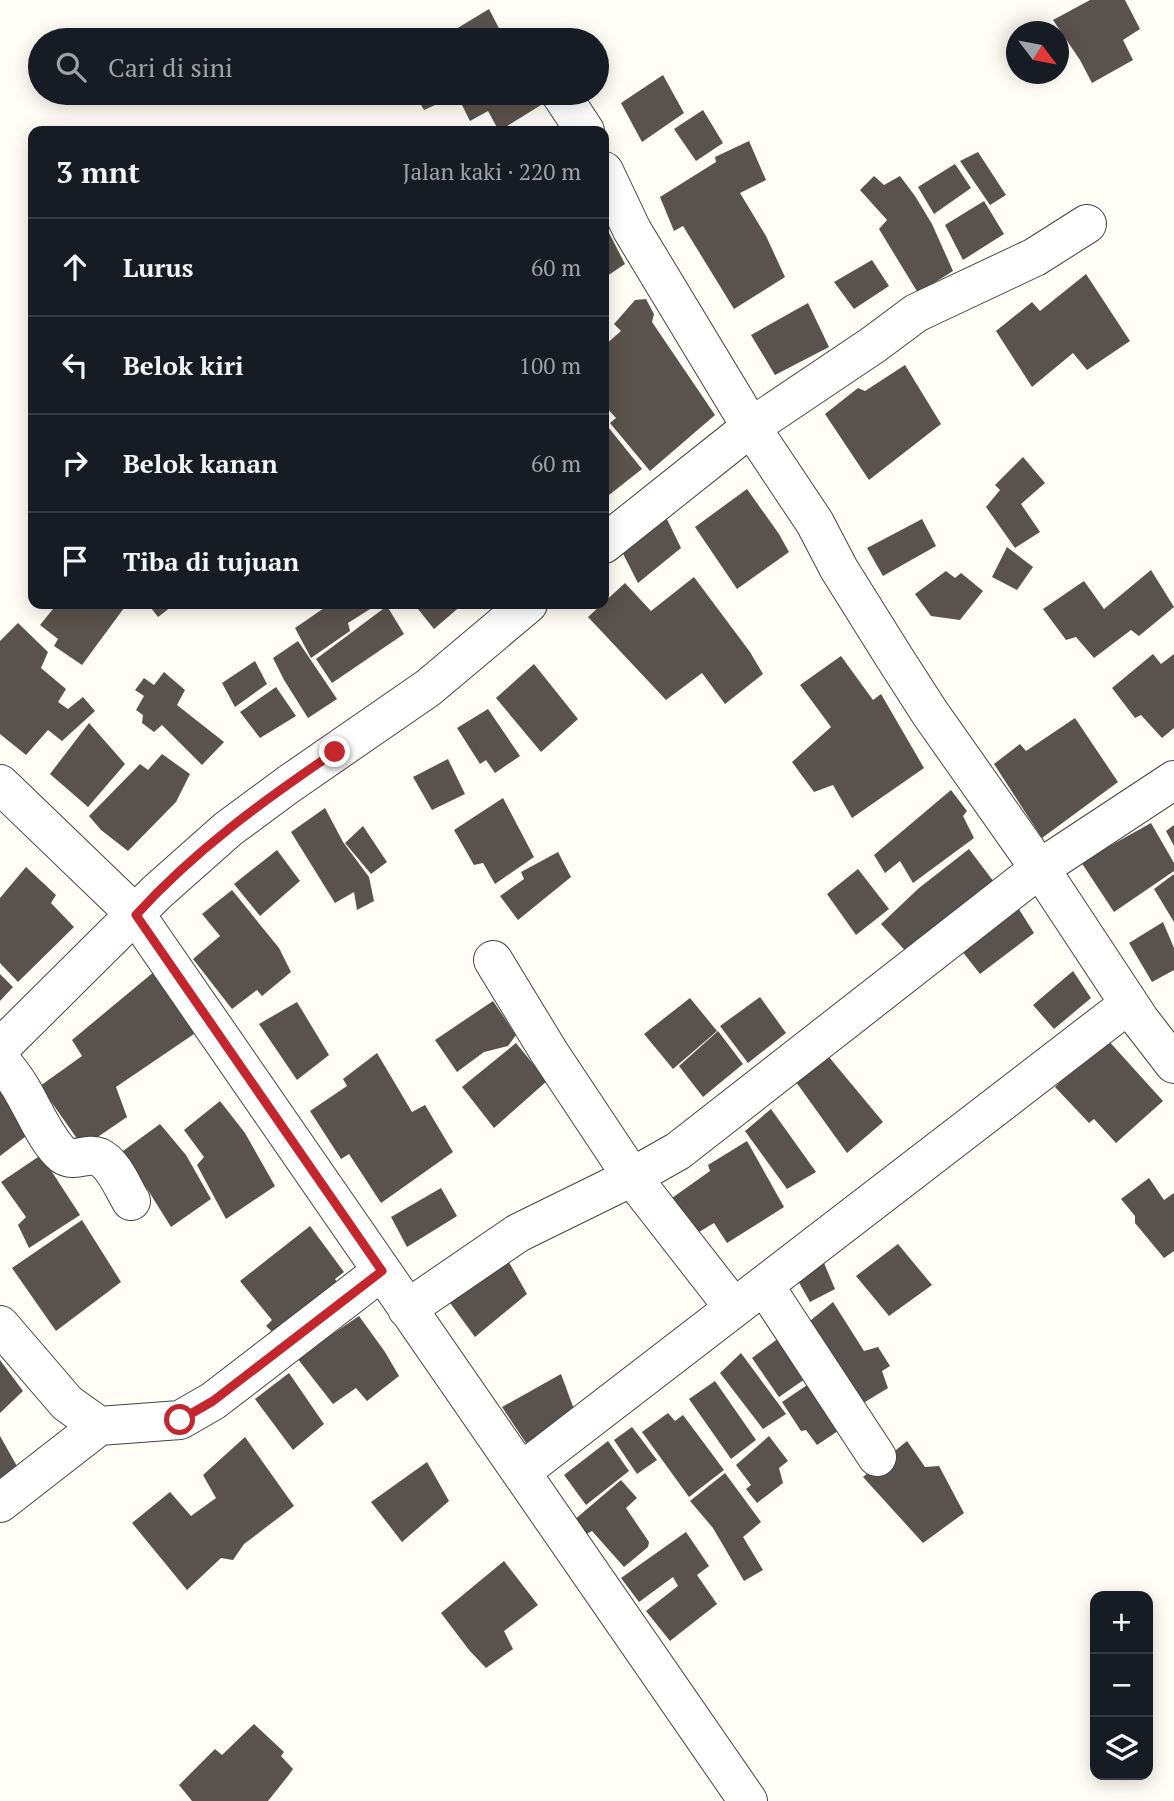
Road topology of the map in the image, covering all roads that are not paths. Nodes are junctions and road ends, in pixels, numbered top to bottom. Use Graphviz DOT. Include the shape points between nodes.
graph roads {
  1 [pos="569,105"];
  2 [pos="582,126"];
  3 [pos="609,182"];
  4 [pos="1087,224"];
  5 [pos="751,427"];
  6 [pos="609,540"];
  7 [pos="522,609"];
  8 [pos="1174,780"];
  9 [pos="0,784"];
  10 [pos="1040,869"];
  11 [pos="136,915"];
  12 [pos="493,960"];
  13 [pos="1129,1004"];
  14 [pos="0,1048"];
  15 [pos="0,1059"];
  16 [pos="1174,1064"];
  17 [pos="632,1177"];
  18 [pos="131,1201"];
  19 [pos="382,1271"];
  20 [pos="764,1285"];
  21 [pos="407,1308"];
  22 [pos="734,1308"];
  23 [pos="0,1325"];
  24 [pos="99,1426"];
  25 [pos="877,1457"];
  26 [pos="521,1472"];
  27 [pos="0,1503"];
  28 [pos="748,1801"];
  1 -- 2 [label="street"];
  3 -- 5 [label="street" via="632,230"];
  4 -- 5 [label="street" via="1035,257 916,313"];
  5 -- 6 [label="street"];
  5 -- 10 [label="street" via="930,713"];
  7 -- 11 [label="street" via="428,688 228,829"];
  8 -- 10 [label="street"];
  9 -- 11 [label="street"];
  10 -- 13 [label="street"];
  10 -- 17 [label="street" via="678,1151"];
  11 -- 14 [label="street"];
  11 -- 19 [label="street"];
  12 -- 17 [label="street"];
  13 -- 16 [label="street"];
  13 -- 20 [label="street"];
  15 -- 18 [label="street" via="63,1156 101,1158"];
  17 -- 21 [label="street" via="518,1233"];
  17 -- 22 [label="street"];
  19 -- 21 [label="street"];
  19 -- 24 [label="street" via="213,1401 180,1420"];
  20 -- 22 [label="street"];
  20 -- 25 [label="street"];
  21 -- 26 [label="street"];
  22 -- 26 [label="street"];
  23 -- 24 [label="street" via="67,1403"];
  24 -- 27 [label="street"];
  26 -- 28 [label="street"];
}
